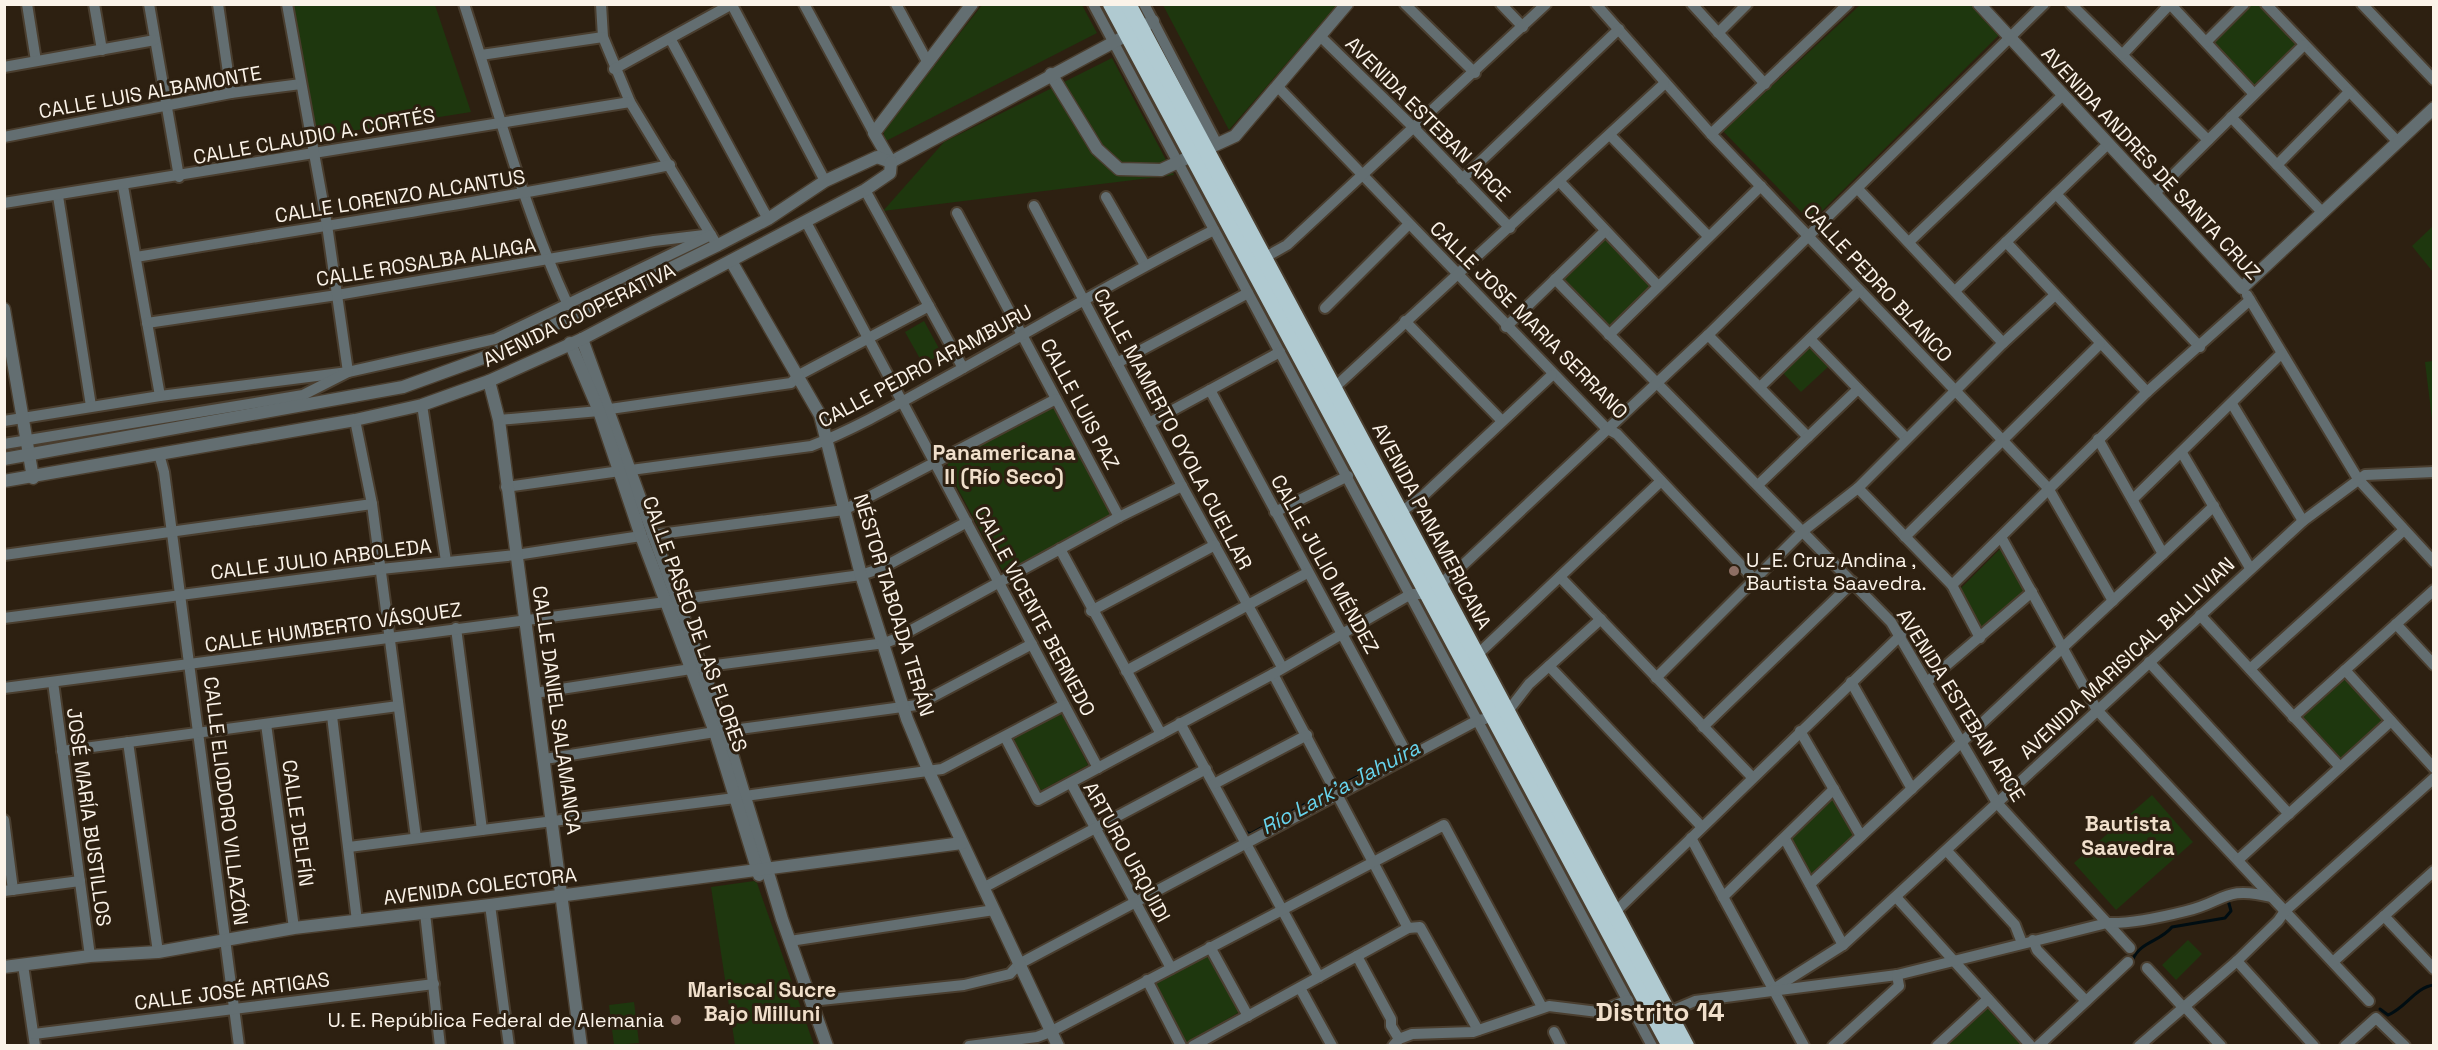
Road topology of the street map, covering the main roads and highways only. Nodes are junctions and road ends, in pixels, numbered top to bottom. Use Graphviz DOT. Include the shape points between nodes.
graph roads {
  1 [pos="1112,4"];
  2 [pos="1128,4"];
  3 [pos="1133,31"];
  4 [pos="1198,153"];
  5 [pos="1426,591"];
  6 [pos="1494,717"];
  7 [pos="1670,1046"];
  8 [pos="1686,1046"];
  1 -- 3 [label="highway"];
  2 -- 3 [label="highway"];
  3 -- 4 [label="highway, AVENIDA PANAMERICANA"];
  4 -- 5 [label="highway, AVENIDA PANAMERICANA"];
  4 -- 5 [label="highway, AVENIDA PANAMERICANA" via="1264,258 1401,512"];
  5 -- 6 [label="highway, AVENIDA PANAMERICANA"];
  5 -- 6 [label="highway, AVENIDA PANAMERICANA" via="1477,655"];
  6 -- 7 [label="highway, AVENIDA PANAMERICANA"];
  6 -- 8 [label="highway, AVENIDA PANAMERICANA" via="1616,911"];
}
